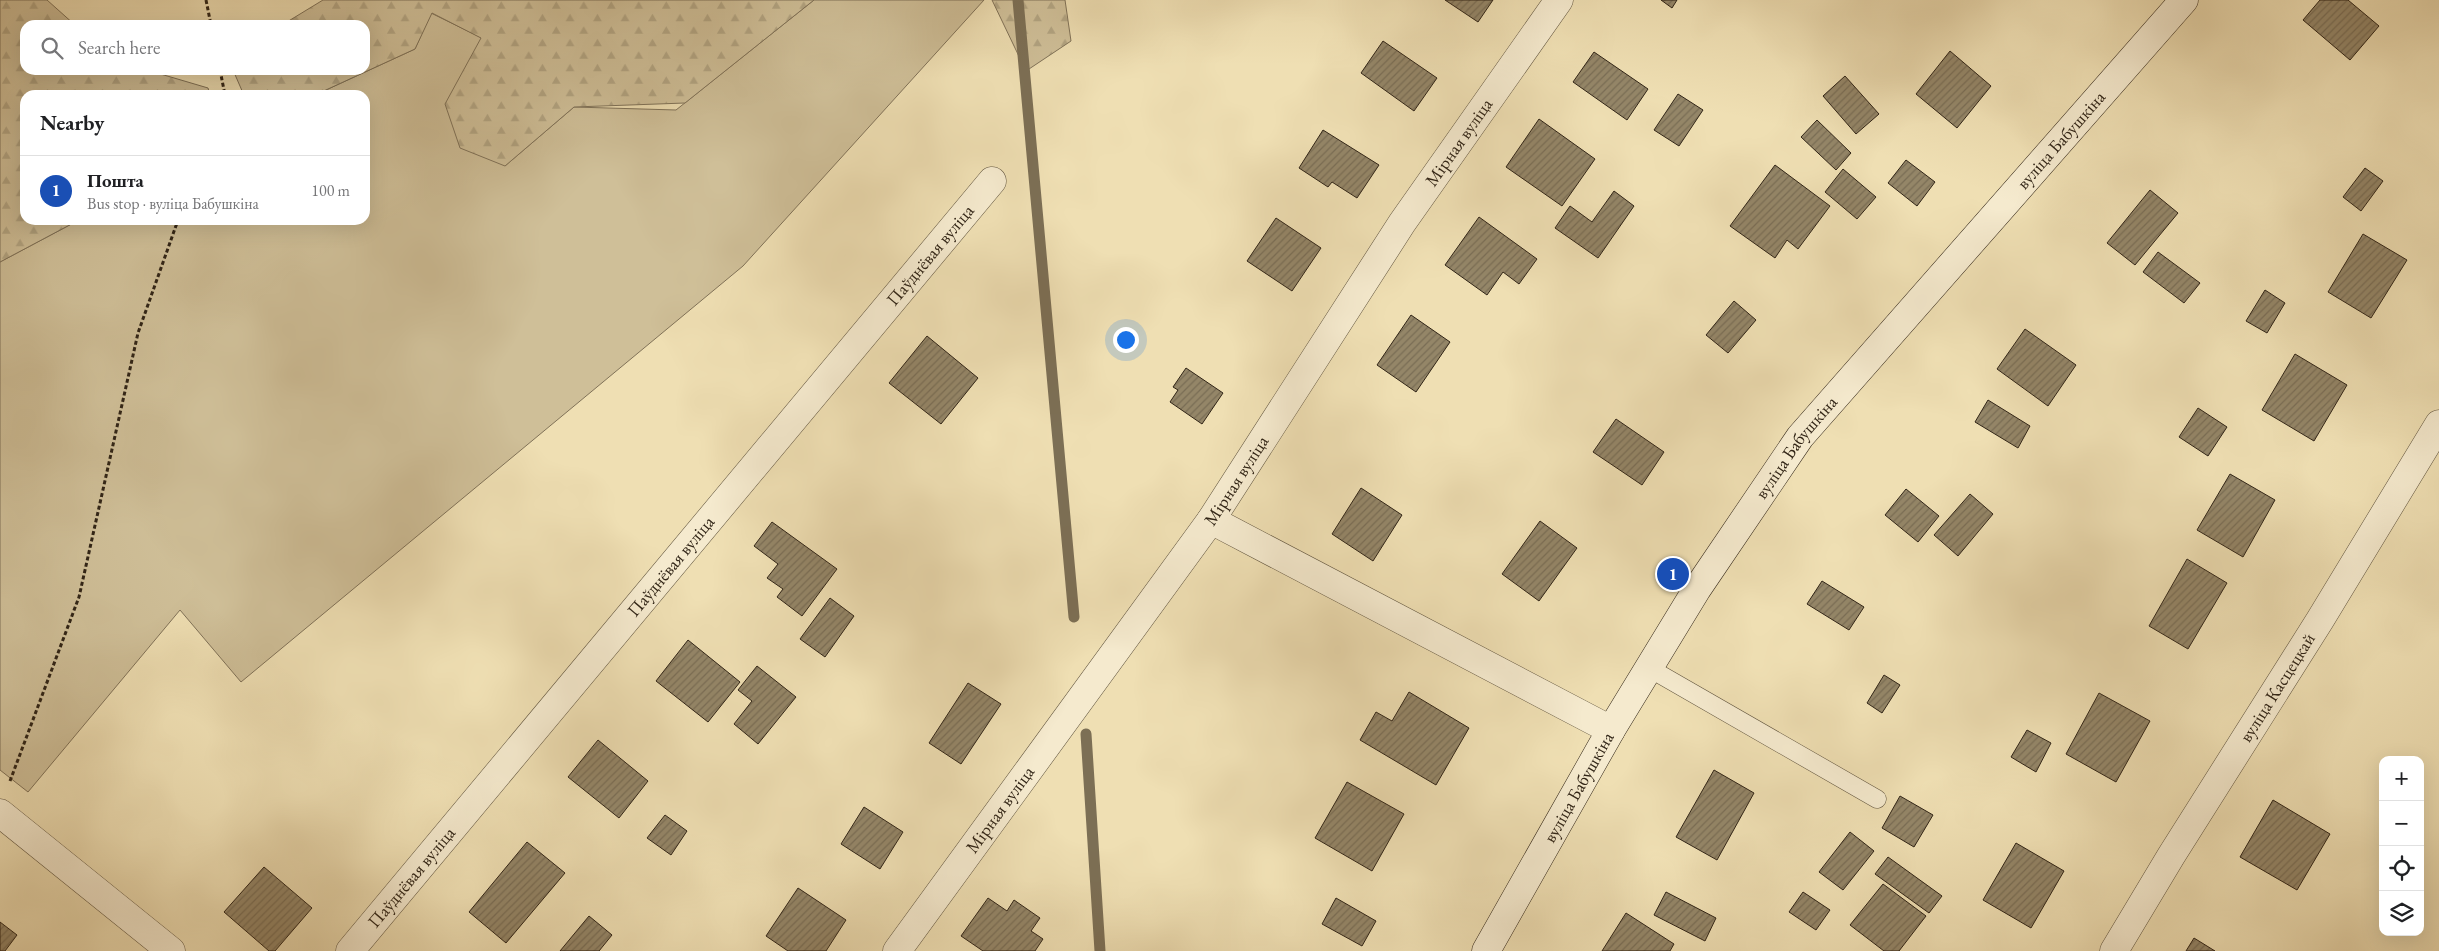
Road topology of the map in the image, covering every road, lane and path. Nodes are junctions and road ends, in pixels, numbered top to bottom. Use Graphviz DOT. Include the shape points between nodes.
graph roads {
  1 [pos="206,0"];
  2 [pos="1559,0"];
  3 [pos="2184,0"];
  4 [pos="210,20"];
  5 [pos="221,75"];
  6 [pos="225,90"];
  7 [pos="992,181"];
  8 [pos="176,225"];
  9 [pos="2439,424"];
  10 [pos="1211,520"];
  11 [pos="1649,668"];
  12 [pos="1611,730"];
  13 [pos="1877,799"];
  14 [pos="3,801"];
  15 [pos="171,951"];
  16 [pos="350,951"];
  17 [pos="897,951"];
  18 [pos="1486,951"];
  19 [pos="2114,951"];
  1 -- 4 [label="path"];
  2 -- 10 [label="street, Мірная вуліца" via="1402,223"];
  3 -- 11 [label="street, вуліца Бабушкіна" via="1800,437 1712,566"];
  5 -- 6 [label="path"];
  7 -- 16 [label="street, Паўднёвая вуліца"];
  8 -- 14 [label="path" via="138,333 79,598"];
  9 -- 19 [label="street, вуліца Касцецкай"];
  10 -- 12 [label="street"];
  10 -- 17 [label="street, Мірная вуліца"];
  11 -- 12 [label="street, вуліца Бабушкіна"];
  11 -- 13 [label="lane"];
  12 -- 18 [label="street, вуліца Бабушкіна"];
  14 -- 15 [label="street"];
}
